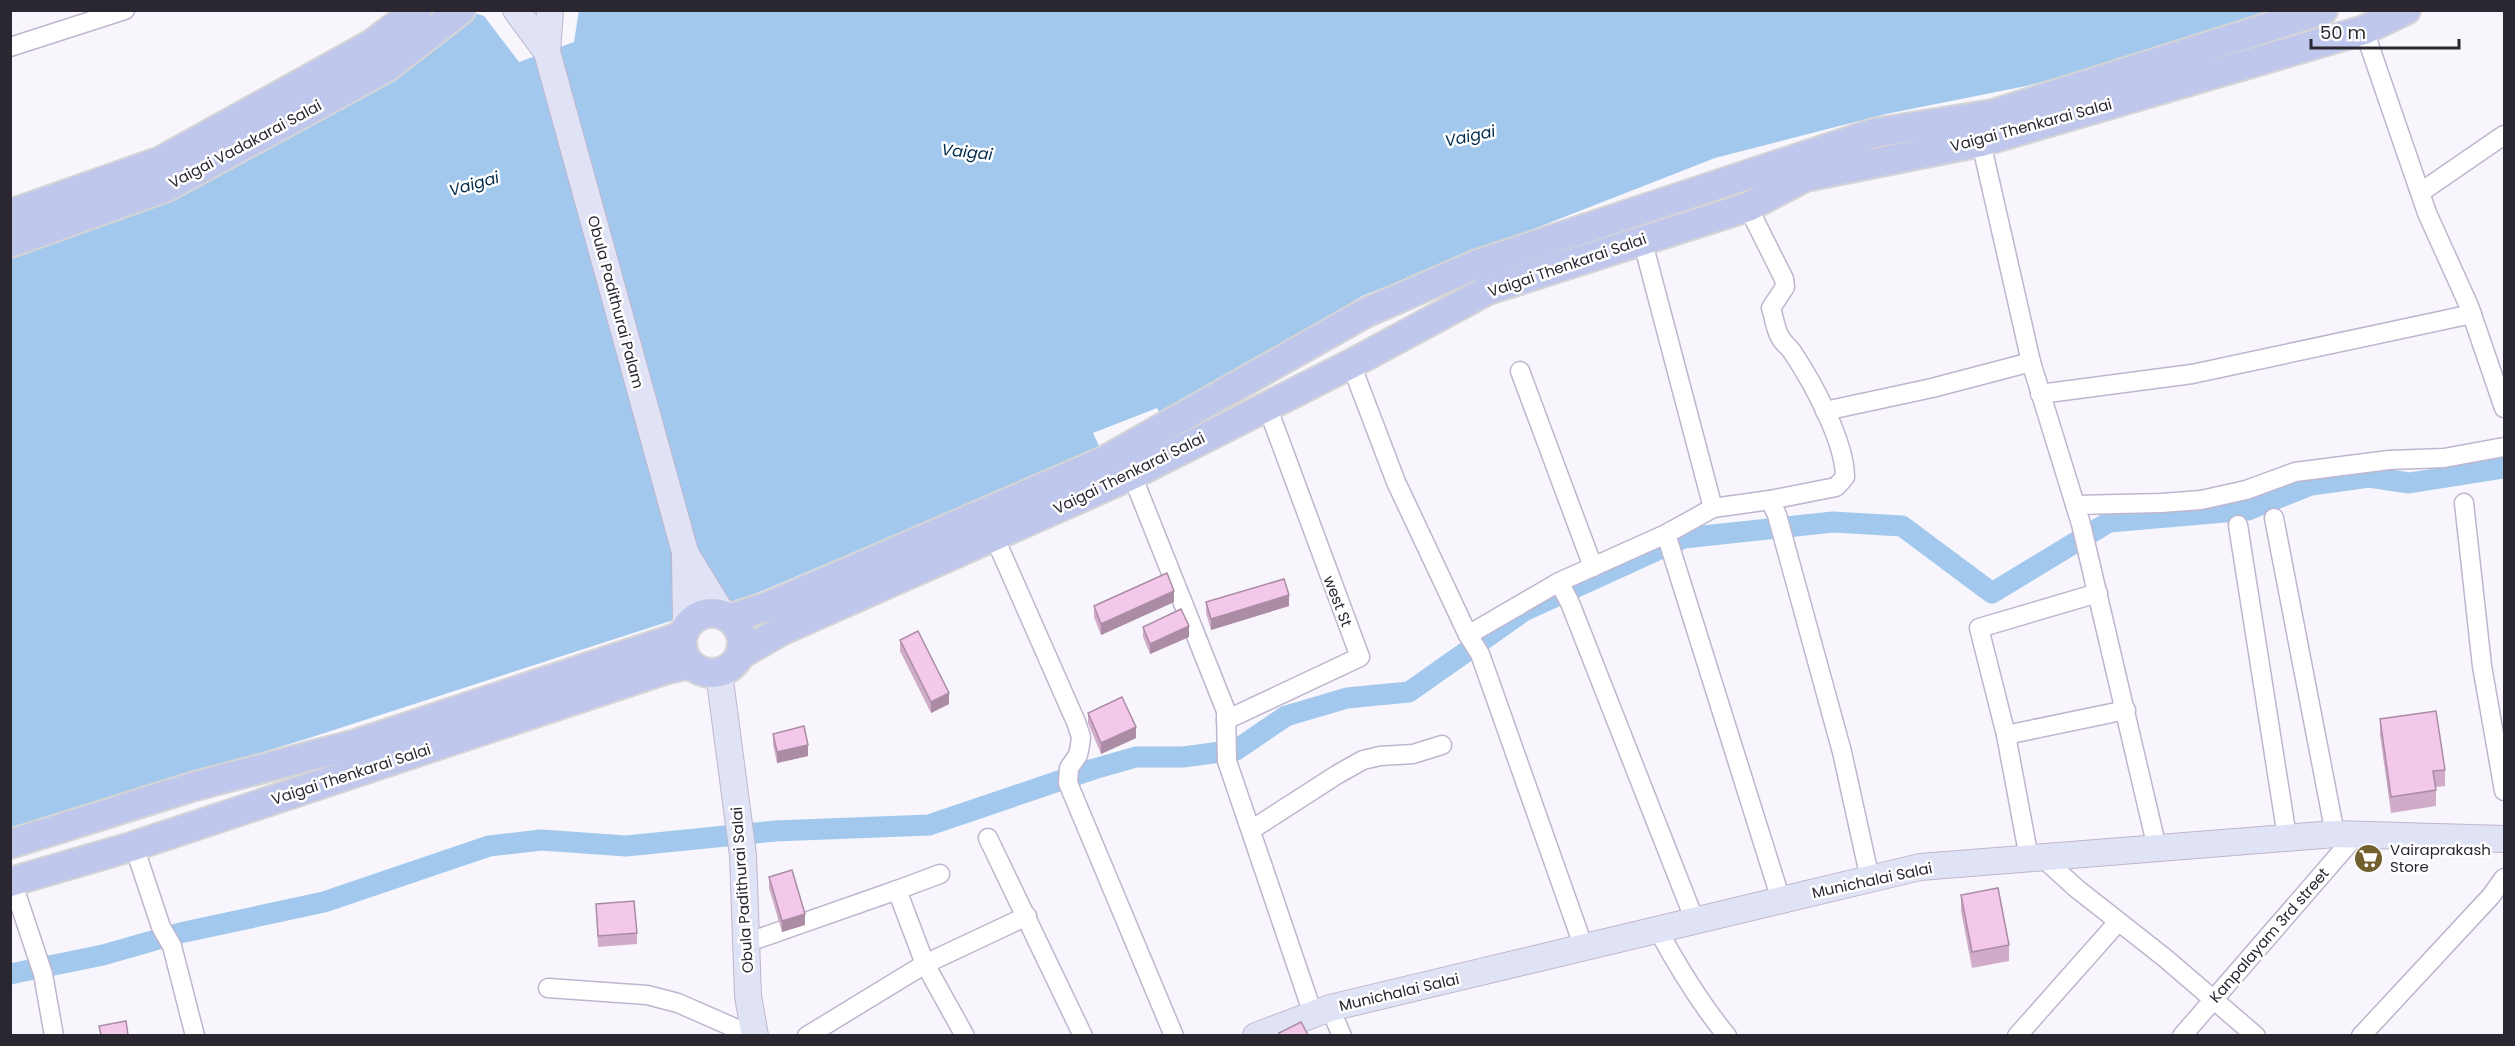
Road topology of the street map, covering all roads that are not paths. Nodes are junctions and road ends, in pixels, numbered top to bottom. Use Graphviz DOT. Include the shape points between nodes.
graph roads {
  1 [pos="125,10"];
  2 [pos="417,10"];
  3 [pos="461,10"];
  4 [pos="516,10"];
  5 [pos="550,10"];
  6 [pos="2323,10"];
  7 [pos="2406,10"];
  8 [pos="2364,30"];
  9 [pos="10,47"];
  10 [pos="547,52"];
  11 [pos="2505,135"];
  12 [pos="1981,142"];
  13 [pos="2421,192"];
  14 [pos="1748,207"];
  15 [pos="10,214"];
  16 [pos="1642,239"];
  17 [pos="10,243"];
  18 [pos="2472,314"];
  19 [pos="2031,362"];
  20 [pos="1351,364"];
  21 [pos="1520,370"];
  22 [pos="2040,394"];
  23 [pos="1267,405"];
  24 [pos="2505,408"];
  25 [pos="1825,411"];
  26 [pos="2505,447"];
  27 [pos="1132,475"];
  28 [pos="2464,503"];
  29 [pos="2075,505"];
  30 [pos="1713,508"];
  31 [pos="1774,508"];
  32 [pos="2274,518"];
  33 [pos="2238,525"];
  34 [pos="1666,534"];
  35 [pos="994,536"];
  36 [pos="685,552"];
  37 [pos="1593,567"];
  38 [pos="1559,582"];
  39 [pos="2098,593"];
  40 [pos="726,616"];
  41 [pos="684,631"];
  42 [pos="1468,635"];
  43 [pos="741,654"];
  44 [pos="690,664"];
  45 [pos="718,673"];
  46 [pos="2126,710"];
  47 [pos="1226,720"];
  48 [pos="2006,735"];
  49 [pos="1442,745"];
  50 [pos="2505,790"];
  51 [pos="1251,830"];
  52 [pos="2346,834"];
  53 [pos="2287,837"];
  54 [pos="988,838"];
  55 [pos="2505,839"];
  56 [pos="10,844"];
  57 [pos="134,846"];
  58 [pos="2157,848"];
  59 [pos="2036,858"];
  60 [pos="940,874"];
  61 [pos="1870,879"];
  62 [pos="2504,880"];
  63 [pos="11,882"];
  64 [pos="897,891"];
  65 [pos="1781,900"];
  66 [pos="1027,916"];
  67 [pos="1695,921"];
  68 [pos="2118,922"];
  69 [pos="1658,930"];
  70 [pos="746,943"];
  71 [pos="1584,948"];
  72 [pos="925,964"];
  73 [pos="548,987"];
  74 [pos="2213,999"];
  75 [pos="1322,1011"];
  76 [pos="54,1035"];
  77 [pos="195,1035"];
  78 [pos="754,1035"];
  79 [pos="807,1035"];
  80 [pos="965,1035"];
  81 [pos="1083,1035"];
  82 [pos="1174,1035"];
  83 [pos="1256,1035"];
  84 [pos="1342,1035"];
  85 [pos="1727,1035"];
  86 [pos="2018,1035"];
  87 [pos="2182,1035"];
  88 [pos="2256,1035"];
  89 [pos="2361,1035"];
  1 -- 9 [label="street"];
  2 -- 15 [label="main road, Vaigai Vadakarai Salai" via="372,44 161,160"];
  3 -- 17 [label="main road, Vaigai Vadakarai Salai" via="386,68 168,187"];
  4 -- 10 [label="main road, Obula Padithurai Palam"];
  5 -- 10 [label="main road, Obula Padithurai Palam"];
  6 -- 40 [label="main road, Vaigai Thenkarai Salai" via="1993,114 1874,132 1475,265 1365,313 1104,461 769,606"];
  7 -- 8 [label="main road, Vaigai Thenkarai Salai"];
  8 -- 12 [label="main road, Vaigai Thenkarai Salai"];
  8 -- 13 [label="street"];
  10 -- 36 [label="main road, Obula Padithurai Palam"];
  11 -- 13 [label="street"];
  12 -- 14 [label="main road, Vaigai Thenkarai Salai" via="1805,177"];
  12 -- 19 [label="street"];
  13 -- 18 [label="street"];
  14 -- 16 [label="main road, Vaigai Thenkarai Salai"];
  14 -- 25 [label="street" via="1784,279 1785,287 1771,308 1778,333 1792,350"];
  16 -- 20 [label="main road, Vaigai Thenkarai Salai" via="1488,290"];
  16 -- 30 [label="street"];
  18 -- 22 [label="street" via="2192,374"];
  18 -- 24 [label="street"];
  19 -- 22 [label="street"];
  19 -- 25 [label="street"];
  20 -- 23 [label="main road, Vaigai Thenkarai Salai"];
  20 -- 42 [label="street" via="1396,482"];
  21 -- 37 [label="street"];
  22 -- 29 [label="street"];
  23 -- 27 [label="main road, Vaigai Thenkarai Salai"];
  23 -- 47 [label="street, west St" via="1360,657"];
  25 -- 31 [label="street" via="1845,460 1845,477 1836,487"];
  26 -- 29 [label="street" via="2444,458 2389,460 2295,472 2246,490 2201,500"];
  27 -- 35 [label="main road, Vaigai Thenkarai Salai"];
  27 -- 47 [label="street" via="1226,711"];
  28 -- 50 [label="street" via="2482,666"];
  29 -- 39 [label="street"];
  30 -- 31 [label="street"];
  30 -- 34 [label="street"];
  31 -- 61 [label="street" via="1842,752"];
  32 -- 52 [label="street"];
  33 -- 53 [label="street"];
  34 -- 37 [label="street"];
  34 -- 65 [label="street"];
  35 -- 43 [label="main road, Vaigai Thenkarai Salai" via="781,631"];
  35 -- 82 [label="street" via="1081,737 1069,776"];
  36 -- 40 [label="main road, Obula Padithurai Palam"];
  36 -- 41 [label="main road, Obula Padithurai Palam"];
  37 -- 38 [label="street"];
  38 -- 42 [label="street"];
  38 -- 67 [label="street"];
  39 -- 46 [label="street"];
  39 -- 48 [label="street" via="1979,628"];
  40 -- 41 [label="main road" via="702,614"];
  40 -- 43 [label="main road" via="742,634"];
  41 -- 44 [label="main road" via="685,656"];
  41 -- 56 [label="main road, Vaigai Thenkarai Salai" via="356,744 195,786"];
  42 -- 71 [label="street" via="1480,654"];
  43 -- 45 [label="main road"];
  44 -- 45 [label="main road"];
  44 -- 57 [label="main road, Vaigai Thenkarai Salai"];
  45 -- 70 [label="main road, Obula Padithurai Salai" via="740,822"];
  46 -- 48 [label="street"];
  46 -- 58 [label="street"];
  47 -- 51 [label="street" via="1227,761"];
  48 -- 59 [label="street"];
  49 -- 51 [label="street" via="1413,754 1363,760"];
  51 -- 75 [label="street"];
  52 -- 53 [label="main road, Munichalai Salai"];
  52 -- 55 [label="main road, Munichalai Salai"];
  52 -- 74 [label="street, Kanpalayam 3rd street"];
  53 -- 58 [label="main road, Munichalai Salai"];
  54 -- 66 [label="street"];
  57 -- 63 [label="main road, Vaigai Thenkarai Salai"];
  57 -- 77 [label="street" via="161,927 172,946"];
  58 -- 59 [label="main road, Munichalai Salai"];
  59 -- 61 [label="main road, Munichalai Salai" via="1920,867"];
  59 -- 68 [label="street"];
  60 -- 64 [label="street"];
  61 -- 65 [label="main road, Munichalai Salai"];
  62 -- 89 [label="street"];
  63 -- 76 [label="street" via="43,974"];
  64 -- 70 [label="street"];
  64 -- 72 [label="street"];
  65 -- 67 [label="main road, Munichalai Salai"];
  66 -- 72 [label="street"];
  66 -- 81 [label="street"];
  67 -- 69 [label="main road, Munichalai Salai"];
  68 -- 74 [label="street"];
  68 -- 86 [label="street"];
  69 -- 71 [label="main road, Munichalai Salai"];
  69 -- 85 [label="street" via="1709,1014"];
  70 -- 78 [label="main road, Obula Padithurai Salai"];
  71 -- 75 [label="main road, Munichalai Salai"];
  72 -- 79 [label="street"];
  72 -- 80 [label="street"];
  73 -- 78 [label="street" via="647,995 678,1003"];
  74 -- 87 [label="street, Kanpalayam 3rd street"];
  74 -- 88 [label="street"];
  75 -- 83 [label="main road, Munichalai Salai"];
  75 -- 84 [label="street"];
}
